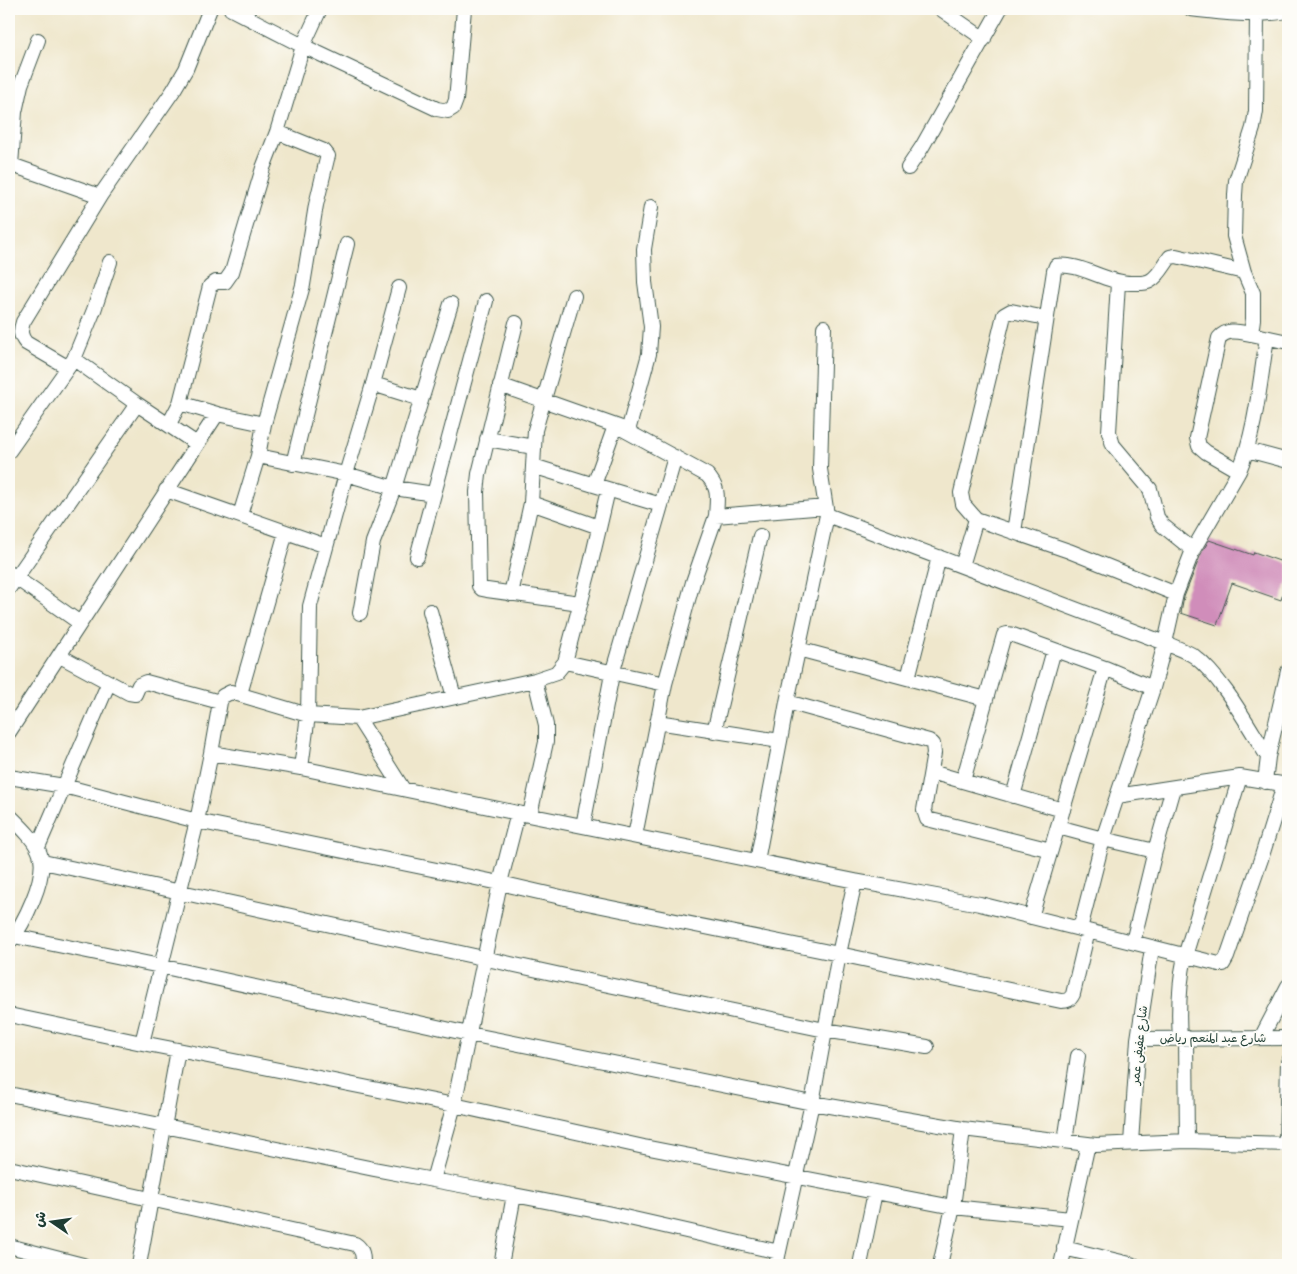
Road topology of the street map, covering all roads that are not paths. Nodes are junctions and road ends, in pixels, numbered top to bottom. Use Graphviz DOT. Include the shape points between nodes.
graph roads {
  1 [pos="210,9"];
  2 [pos="231,9"];
  3 [pos="320,9"];
  4 [pos="464,9"];
  5 [pos="940,9"];
  6 [pos="1000,9"];
  7 [pos="1191,9"];
  8 [pos="1288,12"];
  9 [pos="1257,14"];
  10 [pos="984,39"];
  11 [pos="38,40"];
  12 [pos="303,46"];
  13 [pos="277,132"];
  14 [pos="10,164"];
  15 [pos="908,168"];
  16 [pos="100,196"];
  17 [pos="651,207"];
  18 [pos="348,244"];
  19 [pos="110,262"];
  20 [pos="1244,272"];
  21 [pos="1118,283"];
  22 [pos="399,288"];
  23 [pos="574,296"];
  24 [pos="486,301"];
  25 [pos="451,304"];
  26 [pos="1046,318"];
  27 [pos="516,323"];
  28 [pos="824,327"];
  29 [pos="1251,334"];
  30 [pos="1267,338"];
  31 [pos="1288,342"];
  32 [pos="70,363"];
  33 [pos="373,384"];
  34 [pos="500,385"];
  35 [pos="421,399"];
  36 [pos="544,401"];
  37 [pos="180,403"];
  38 [pos="137,404"];
  39 [pos="217,414"];
  40 [pos="169,424"];
  41 [pos="264,424"];
  42 [pos="621,429"];
  43 [pos="486,439"];
  44 [pos="197,444"];
  45 [pos="534,447"];
  46 [pos="1247,450"];
  47 [pos="9,451"];
  48 [pos="258,456"];
  49 [pos="675,457"];
  50 [pos="1288,461"];
  51 [pos="294,464"];
  52 [pos="534,466"];
  53 [pos="1239,471"];
  54 [pos="346,474"];
  55 [pos="594,485"];
  56 [pos="394,488"];
  57 [pos="166,490"];
  58 [pos="608,490"];
  59 [pos="434,494"];
  60 [pos="531,504"];
  61 [pos="661,505"];
  62 [pos="827,511"];
  63 [pos="240,515"];
  64 [pos="716,516"];
  65 [pos="976,519"];
  66 [pos="599,527"];
  67 [pos="286,532"];
  68 [pos="1014,532"];
  69 [pos="760,536"];
  70 [pos="326,546"];
  71 [pos="1192,550"];
  72 [pos="417,556"];
  73 [pos="940,557"];
  74 [pos="962,566"];
  75 [pos="11,579"];
  76 [pos="511,594"];
  77 [pos="1176,594"];
  78 [pos="580,603"];
  79 [pos="430,611"];
  80 [pos="360,613"];
  81 [pos="80,623"];
  82 [pos="1165,643"];
  83 [pos="798,649"];
  84 [pos="1054,650"];
  85 [pos="60,656"];
  86 [pos="565,662"];
  87 [pos="1105,668"];
  88 [pos="1288,671"];
  89 [pos="612,674"];
  90 [pos="908,678"];
  91 [pos="535,680"];
  92 [pos="109,682"];
  93 [pos="665,684"];
  94 [pos="1153,688"];
  95 [pos="240,694"];
  96 [pos="454,697"];
  97 [pos="986,699"];
  98 [pos="220,702"];
  99 [pos="787,702"];
  100 [pos="308,715"];
  101 [pos="358,718"];
  102 [pos="657,722"];
  103 [pos="9,729"];
  104 [pos="714,732"];
  105 [pos="780,741"];
  106 [pos="210,753"];
  107 [pos="1268,757"];
  108 [pos="301,768"];
  109 [pos="931,772"];
  110 [pos="9,777"];
  111 [pos="1240,777"];
  112 [pos="963,781"];
  113 [pos="1265,782"];
  114 [pos="1286,785"];
  115 [pos="64,786"];
  116 [pos="1173,788"];
  117 [pos="403,789"];
  118 [pos="1013,796"];
  119 [pos="1117,796"];
  120 [pos="1063,810"];
  121 [pos="524,814"];
  122 [pos="9,815"];
  123 [pos="197,821"];
  124 [pos="583,826"];
  125 [pos="1058,827"];
  126 [pos="635,836"];
  127 [pos="1103,839"];
  128 [pos="38,847"];
  129 [pos="1051,850"];
  130 [pos="1155,851"];
  131 [pos="757,861"];
  132 [pos="43,862"];
  133 [pos="855,881"];
  134 [pos="500,883"];
  135 [pos="179,892"];
  136 [pos="1031,917"];
  137 [pos="1084,930"];
  138 [pos="12,940"];
  139 [pos="1133,942"];
  140 [pos="1152,948"];
  141 [pos="839,954"];
  142 [pos="1184,956"];
  143 [pos="485,959"];
  144 [pos="160,966"];
  145 [pos="1288,986"];
  146 [pos="9,1015"];
  147 [pos="825,1030"];
  148 [pos="468,1034"];
  149 [pos="1138,1038"];
  150 [pos="1261,1038"];
  151 [pos="1288,1038"];
  152 [pos="1183,1039"];
  153 [pos="142,1043"];
  154 [pos="927,1047"];
  155 [pos="178,1050"];
  156 [pos="1078,1056"];
  157 [pos="1288,1062"];
  158 [pos="9,1094"];
  159 [pos="812,1103"];
  160 [pos="454,1105"];
  161 [pos="165,1126"];
  162 [pos="963,1130"];
  163 [pos="1187,1141"];
  164 [pos="1065,1142"];
  165 [pos="1131,1143"];
  166 [pos="1088,1144"];
  167 [pos="1287,1144"];
  168 [pos="9,1168"];
  169 [pos="796,1177"];
  170 [pos="433,1180"];
  171 [pos="875,1192"];
  172 [pos="514,1195"];
  173 [pos="151,1199"];
  174 [pos="953,1206"];
  175 [pos="1071,1219"];
  176 [pos="9,1246"];
  177 [pos="1064,1248"];
  178 [pos="778,1259"];
  179 [pos="84,1265"];
  180 [pos="138,1265"];
  181 [pos="363,1265"];
  182 [pos="502,1265"];
  183 [pos="860,1265"];
  184 [pos="940,1265"];
  185 [pos="1061,1265"];
  186 [pos="1134,1265"];
  1 -- 16 [label="street" via="174,91"];
  2 -- 12 [label="street"];
  3 -- 12 [label="street"];
  4 -- 12 [label="street" via="456,100 454,108 448,111 437,109"];
  5 -- 10 [label="street"];
  6 -- 10 [label="street"];
  7 -- 9 [label="street"];
  8 -- 9 [label="street"];
  9 -- 20 [label="street" via="1256,111 1235,195 1234,236"];
  10 -- 15 [label="street"];
  11 -- 14 [label="street" via="21,85"];
  12 -- 13 [label="street"];
  13 -- 37 [label="street" via="232,272 225,282 210,286"];
  13 -- 41 [label="street" via="324,151 328,156 316,204 303,285"];
  14 -- 16 [label="street"];
  16 -- 32 [label="street" via="20,330 26,343"];
  17 -- 42 [label="street" via="644,249 644,282 651,327 649,354"];
  18 -- 51 [label="street"];
  19 -- 32 [label="street" via="94,310"];
  20 -- 21 [label="street" via="1176,256 1170,257 1151,281"];
  20 -- 29 [label="street" via="1254,293"];
  21 -- 26 [label="street" via="1069,264 1056,266"];
  21 -- 71 [label="street" via="1109,432 1113,445 1150,489 1162,525"];
  22 -- 33 [label="street"];
  23 -- 36 [label="street"];
  24 -- 59 [label="street"];
  25 -- 35 [label="street"];
  26 -- 65 [label="street" via="1011,311 1004,315 961,493 963,504"];
  26 -- 68 [label="street"];
  27 -- 34 [label="street"];
  28 -- 62 [label="street" via="820,462"];
  29 -- 30 [label="street"];
  29 -- 53 [label="street" via="1230,331 1219,338 1197,438 1199,446 1206,452"];
  30 -- 31 [label="street"];
  30 -- 46 [label="street"];
  32 -- 38 [label="street"];
  32 -- 47 [label="street"];
  33 -- 35 [label="street"];
  33 -- 54 [label="street"];
  34 -- 36 [label="street"];
  34 -- 43 [label="street"];
  35 -- 56 [label="street"];
  36 -- 42 [label="street"];
  36 -- 45 [label="street" via="535,430"];
  37 -- 39 [label="street"];
  37 -- 40 [label="street"];
  38 -- 40 [label="street"];
  38 -- 75 [label="street"];
  39 -- 41 [label="street"];
  39 -- 44 [label="street"];
  40 -- 44 [label="street"];
  41 -- 48 [label="street"];
  42 -- 49 [label="street"];
  42 -- 55 [label="street"];
  43 -- 45 [label="street"];
  43 -- 76 [label="street" via="477,492 478,580 482,589"];
  44 -- 57 [label="street"];
  45 -- 52 [label="street"];
  46 -- 50 [label="street"];
  46 -- 53 [label="street"];
  48 -- 51 [label="street"];
  48 -- 63 [label="street"];
  49 -- 61 [label="street"];
  49 -- 64 [label="street" via="714,482 717,490"];
  51 -- 54 [label="street"];
  52 -- 55 [label="street"];
  52 -- 60 [label="street"];
  53 -- 71 [label="street"];
  54 -- 56 [label="street"];
  54 -- 70 [label="street"];
  55 -- 58 [label="street"];
  56 -- 59 [label="street"];
  56 -- 80 [label="street" via="373,542"];
  57 -- 63 [label="street"];
  57 -- 81 [label="street"];
  58 -- 61 [label="street"];
  58 -- 66 [label="street"];
  59 -- 72 [label="street"];
  60 -- 66 [label="street"];
  60 -- 76 [label="street"];
  61 -- 89 [label="street"];
  62 -- 64 [label="street"];
  62 -- 73 [label="street"];
  62 -- 83 [label="street"];
  63 -- 67 [label="street"];
  64 -- 93 [label="street" via="693,582"];
  65 -- 68 [label="street"];
  65 -- 74 [label="street"];
  66 -- 78 [label="street"];
  67 -- 70 [label="street"];
  67 -- 95 [label="street"];
  68 -- 77 [label="street"];
  69 -- 104 [label="street"];
  70 -- 100 [label="street" via="310,606"];
  71 -- 77 [label="street"];
  73 -- 74 [label="street"];
  73 -- 90 [label="street"];
  74 -- 82 [label="street"];
  75 -- 81 [label="street"];
  76 -- 78 [label="street"];
  77 -- 82 [label="street"];
  78 -- 86 [label="street"];
  79 -- 96 [label="street"];
  81 -- 85 [label="street"];
  82 -- 94 [label="street"];
  82 -- 107 [label="street" via="1193,656 1210,672"];
  83 -- 90 [label="street"];
  83 -- 99 [label="street"];
  84 -- 87 [label="street"];
  84 -- 97 [label="street" via="1013,635 1004,635"];
  84 -- 118 [label="street"];
  85 -- 92 [label="street"];
  85 -- 103 [label="street"];
  86 -- 89 [label="street"];
  86 -- 91 [label="street" via="556,672"];
  87 -- 94 [label="street"];
  87 -- 120 [label="street"];
  88 -- 107 [label="street"];
  89 -- 93 [label="street"];
  89 -- 124 [label="street"];
  90 -- 97 [label="street"];
  91 -- 96 [label="street"];
  91 -- 121 [label="street" via="546,725 546,742"];
  92 -- 98 [label="street" via="132,694 146,682"];
  92 -- 115 [label="street"];
  93 -- 102 [label="street"];
  94 -- 119 [label="street"];
  95 -- 98 [label="street" via="226,693"];
  95 -- 100 [label="street"];
  96 -- 101 [label="street"];
  97 -- 112 [label="street"];
  98 -- 106 [label="street"];
  99 -- 105 [label="street"];
  99 -- 109 [label="street" via="929,741 934,748"];
  100 -- 101 [label="street"];
  100 -- 108 [label="street"];
  101 -- 117 [label="street"];
  102 -- 104 [label="street"];
  102 -- 126 [label="street"];
  104 -- 105 [label="street"];
  105 -- 131 [label="street"];
  106 -- 108 [label="street"];
  106 -- 123 [label="street"];
  107 -- 113 [label="street"];
  108 -- 117 [label="street"];
  109 -- 112 [label="street"];
  109 -- 129 [label="street" via="924,810 927,820"];
  110 -- 115 [label="street"];
  111 -- 113 [label="street"];
  111 -- 116 [label="street"];
  111 -- 142 [label="street"];
  112 -- 118 [label="street"];
  113 -- 114 [label="street"];
  114 -- 142 [label="street" via="1225,961 1219,964"];
  115 -- 123 [label="street"];
  115 -- 128 [label="street"];
  116 -- 119 [label="street"];
  116 -- 130 [label="street"];
  117 -- 121 [label="street"];
  118 -- 120 [label="street"];
  119 -- 127 [label="street"];
  120 -- 125 [label="street"];
  121 -- 124 [label="street"];
  121 -- 134 [label="street"];
  122 -- 128 [label="street"];
  123 -- 134 [label="street"];
  123 -- 135 [label="street"];
  124 -- 126 [label="street"];
  125 -- 127 [label="street"];
  125 -- 129 [label="street"];
  126 -- 131 [label="street"];
  127 -- 130 [label="street"];
  127 -- 137 [label="street"];
  128 -- 132 [label="street"];
  129 -- 136 [label="street"];
  130 -- 139 [label="street"];
  131 -- 133 [label="street"];
  132 -- 135 [label="street"];
  132 -- 138 [label="street" via="34,899"];
  133 -- 136 [label="street" via="980,904"];
  133 -- 141 [label="street"];
  134 -- 141 [label="street"];
  134 -- 143 [label="street"];
  135 -- 143 [label="street"];
  135 -- 144 [label="street"];
  136 -- 137 [label="street"];
  137 -- 139 [label="street"];
  137 -- 141 [label="street" via="1073,994 1067,1001"];
  138 -- 144 [label="street"];
  139 -- 140 [label="street"];
  140 -- 142 [label="street"];
  140 -- 149 [label="street, شارع عفيفى عمر"];
  141 -- 147 [label="street"];
  142 -- 152 [label="street" via="1178,1011"];
  143 -- 147 [label="street"];
  143 -- 148 [label="street"];
  144 -- 148 [label="street"];
  144 -- 153 [label="street"];
  145 -- 150 [label="street"];
  146 -- 153 [label="street"];
  147 -- 154 [label="street"];
  147 -- 159 [label="street"];
  148 -- 159 [label="street"];
  148 -- 160 [label="street"];
  149 -- 152 [label="street, شارع عبد المنعم رياض"];
  149 -- 165 [label="street, شارع عفيفى عمر"];
  150 -- 151 [label="street, شارع عبد المنعم رياض"];
  150 -- 152 [label="street, شارع عبد المنعم رياض"];
  152 -- 163 [label="street"];
  153 -- 155 [label="street"];
  155 -- 160 [label="street"];
  155 -- 161 [label="street"];
  156 -- 164 [label="street"];
  157 -- 167 [label="street"];
  158 -- 161 [label="street"];
  159 -- 162 [label="street"];
  159 -- 169 [label="street"];
  160 -- 169 [label="street"];
  160 -- 170 [label="street"];
  161 -- 170 [label="street"];
  161 -- 173 [label="street"];
  162 -- 164 [label="street"];
  162 -- 174 [label="street"];
  163 -- 165 [label="street"];
  163 -- 167 [label="street"];
  164 -- 166 [label="street"];
  165 -- 166 [label="street"];
  166 -- 175 [label="street"];
  168 -- 173 [label="street"];
  169 -- 171 [label="street"];
  169 -- 178 [label="street"];
  170 -- 172 [label="street"];
  171 -- 174 [label="street"];
  171 -- 183 [label="street"];
  172 -- 178 [label="street" via="607,1213"];
  172 -- 182 [label="street"];
  173 -- 180 [label="street"];
  173 -- 181 [label="street" via="355,1244 363,1253"];
  174 -- 175 [label="street"];
  174 -- 184 [label="street"];
  175 -- 177 [label="street"];
  176 -- 179 [label="street"];
  177 -- 185 [label="street"];
  177 -- 186 [label="street"];
}
